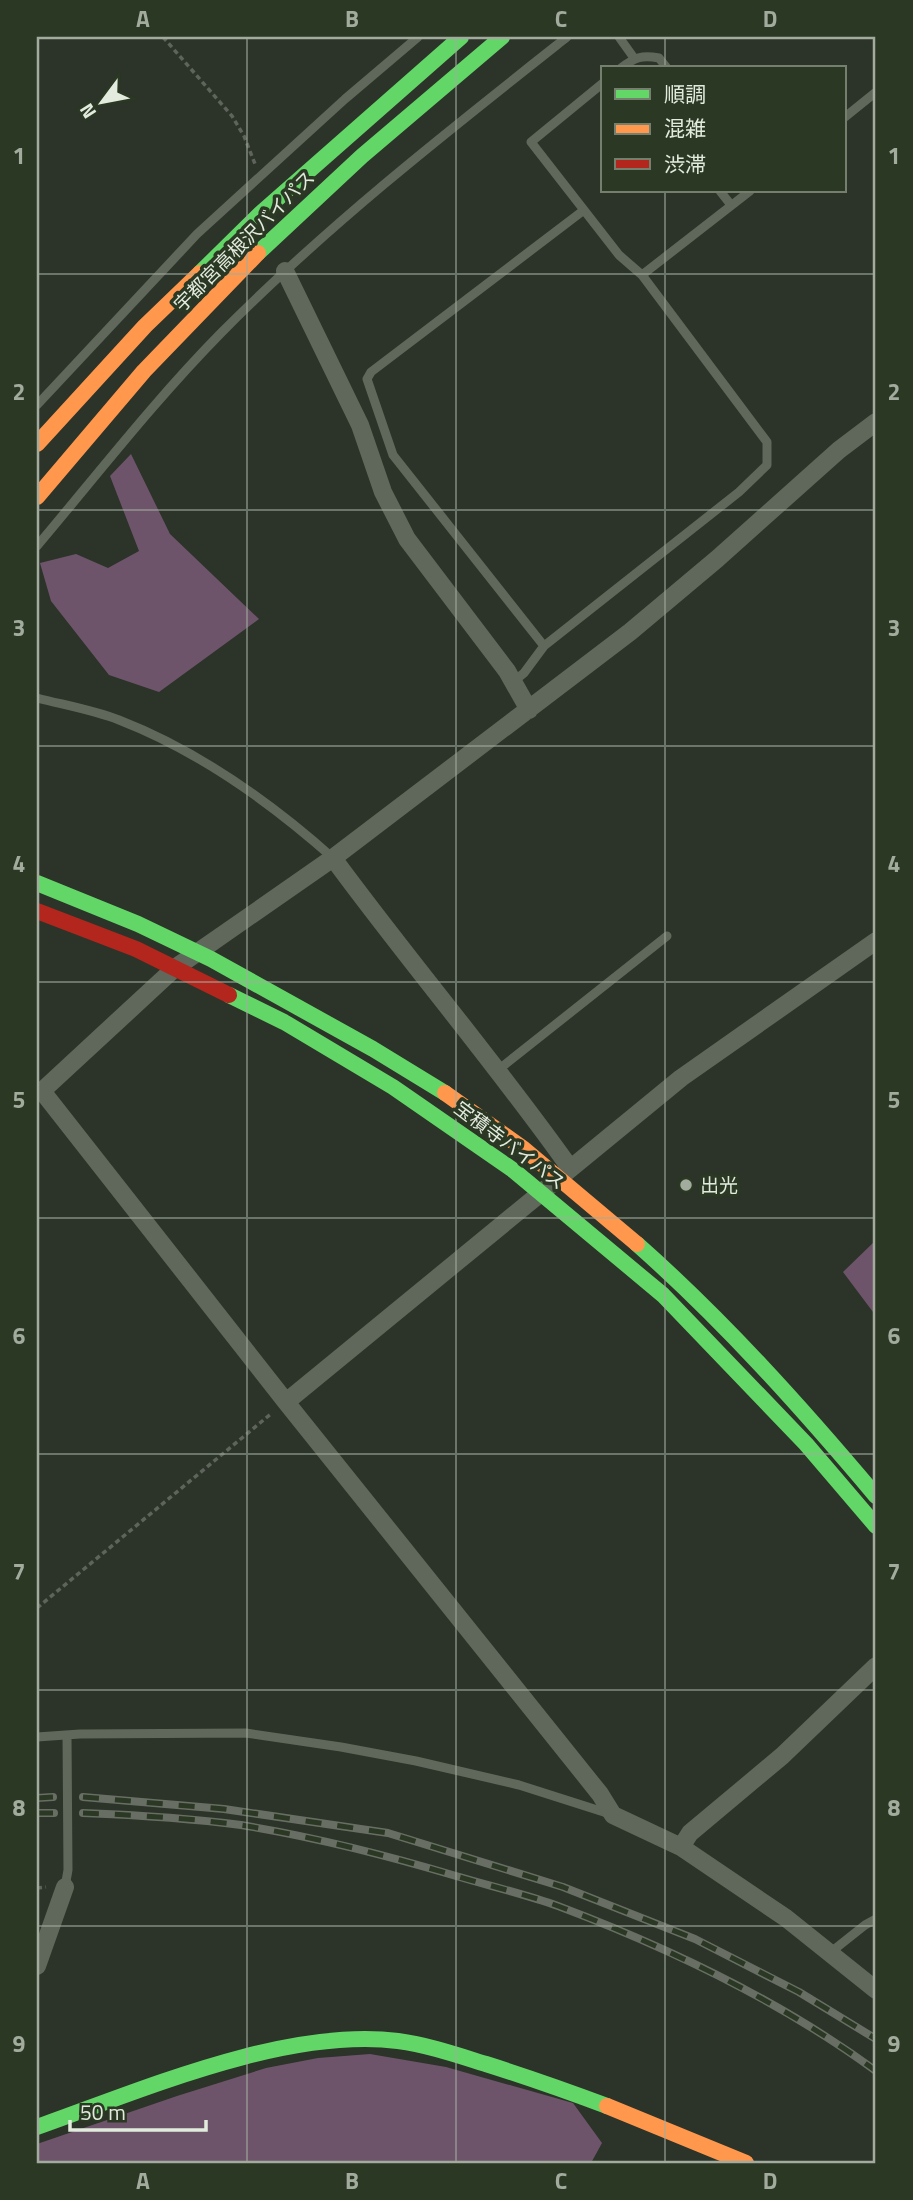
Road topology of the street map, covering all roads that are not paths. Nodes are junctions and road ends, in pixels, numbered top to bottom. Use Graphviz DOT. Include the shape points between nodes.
graph roads {
  1 [pos="418,37"];
  2 [pos="461,37"];
  3 [pos="502,37"];
  4 [pos="567,37"];
  5 [pos="619,37"];
  6 [pos="634,58"];
  7 [pos="625,66"];
  8 [pos="665,66"];
  9 [pos="601,85"];
  10 [pos="876,92"];
  11 [pos="846,116"];
  12 [pos="721,192"];
  13 [pos="749,192"];
  14 [pos="731,205"];
  15 [pos="584,210"];
  16 [pos="285,271"];
  17 [pos="642,275"];
  18 [pos="37,405"];
  19 [pos="876,422"];
  20 [pos="37,444"];
  21 [pos="37,497"];
  22 [pos="37,546"];
  23 [pos="544,646"];
  24 [pos="513,682"];
  25 [pos="37,698"];
  26 [pos="529,710"];
  27 [pos="333,858"];
  28 [pos="37,883"];
  29 [pos="37,911"];
  30 [pos="667,936"];
  31 [pos="876,941"];
  32 [pos="197,952"];
  33 [pos="175,968"];
  34 [pos="498,1070"];
  35 [pos="39,1087"];
  36 [pos="565,1173"];
  37 [pos="541,1193"];
  38 [pos="286,1402"];
  39 [pos="876,1496"];
  40 [pos="876,1526"];
  41 [pos="876,1666"];
  42 [pos="67,1735"];
  43 [pos="37,1737"];
  44 [pos="613,1815"];
  45 [pos="681,1847"];
  46 [pos="65,1886"];
  47 [pos="876,1919"];
  48 [pos="831,1952"];
  49 [pos="37,1966"];
  50 [pos="876,1990"];
  51 [pos="37,2127"];
  52 [pos="746,2163"];
  1 -- 18 [label="lane" via="197,234"];
  2 -- 20 [label="main road, 宇都宮高根沢バイパス" via="261,213 145,326"];
  3 -- 21 [label="main road, 宇都宮高根沢バイパス" via="421,102 291,220"];
  4 -- 16 [label="lane" via="399,170"];
  5 -- 6 [label="lane"];
  6 -- 7 [label="lane"];
  6 -- 8 [label="lane" via="659,58"];
  9 -- 15 [label="lane" via="531,142"];
  10 -- 11 [label="lane"];
  12 -- 14 [label="lane"];
  13 -- 14 [label="lane"];
  14 -- 17 [label="lane"];
  15 -- 17 [label="lane" via="618,255"];
  15 -- 23 [label="lane" via="370,372 367,379 393,455"];
  16 -- 22 [label="lane" via="163,390"];
  16 -- 24 [label="street" via="360,425 383,492 407,539"];
  17 -- 23 [label="lane" via="767,442 767,465"];
  19 -- 26 [label="street" via="630,632"];
  23 -- 24 [label="lane"];
  24 -- 26 [label="street"];
  25 -- 27 [label="lane" via="118,720 186,751 233,778"];
  26 -- 27 [label="street"];
  27 -- 32 [label="street"];
  27 -- 34 [label="street"];
  28 -- 32 [label="main road, 宝積寺バイパス"];
  29 -- 33 [label="main road, 宝積寺バイパス"];
  30 -- 34 [label="lane"];
  31 -- 36 [label="street" via="681,1078"];
  32 -- 33 [label="street"];
  32 -- 36 [label="main road, 宝積寺バイパス" via="438,1088"];
  33 -- 35 [label="street"];
  33 -- 37 [label="main road, 宝積寺バイパス" via="284,1022 393,1087"];
  34 -- 36 [label="street"];
  35 -- 38 [label="street"];
  36 -- 37 [label="street"];
  36 -- 39 [label="main road, 宝積寺バイパス" via="741,1343"];
  37 -- 38 [label="street"];
  37 -- 40 [label="main road, 宝積寺バイパス" via="663,1295 797,1434"];
  38 -- 44 [label="street"];
  41 -- 45 [label="street" via="782,1756 690,1833"];
  42 -- 43 [label="lane"];
  42 -- 44 [label="lane" via="246,1734 341,1747 519,1785"];
  42 -- 46 [label="lane"];
  44 -- 45 [label="street"];
  45 -- 48 [label="street"];
  46 -- 49 [label="street"];
  47 -- 48 [label="lane"];
  48 -- 50 [label="street"];
  51 -- 52 [label="main road" via="267,2051 387,2040 443,2050 526,2075"];
}
